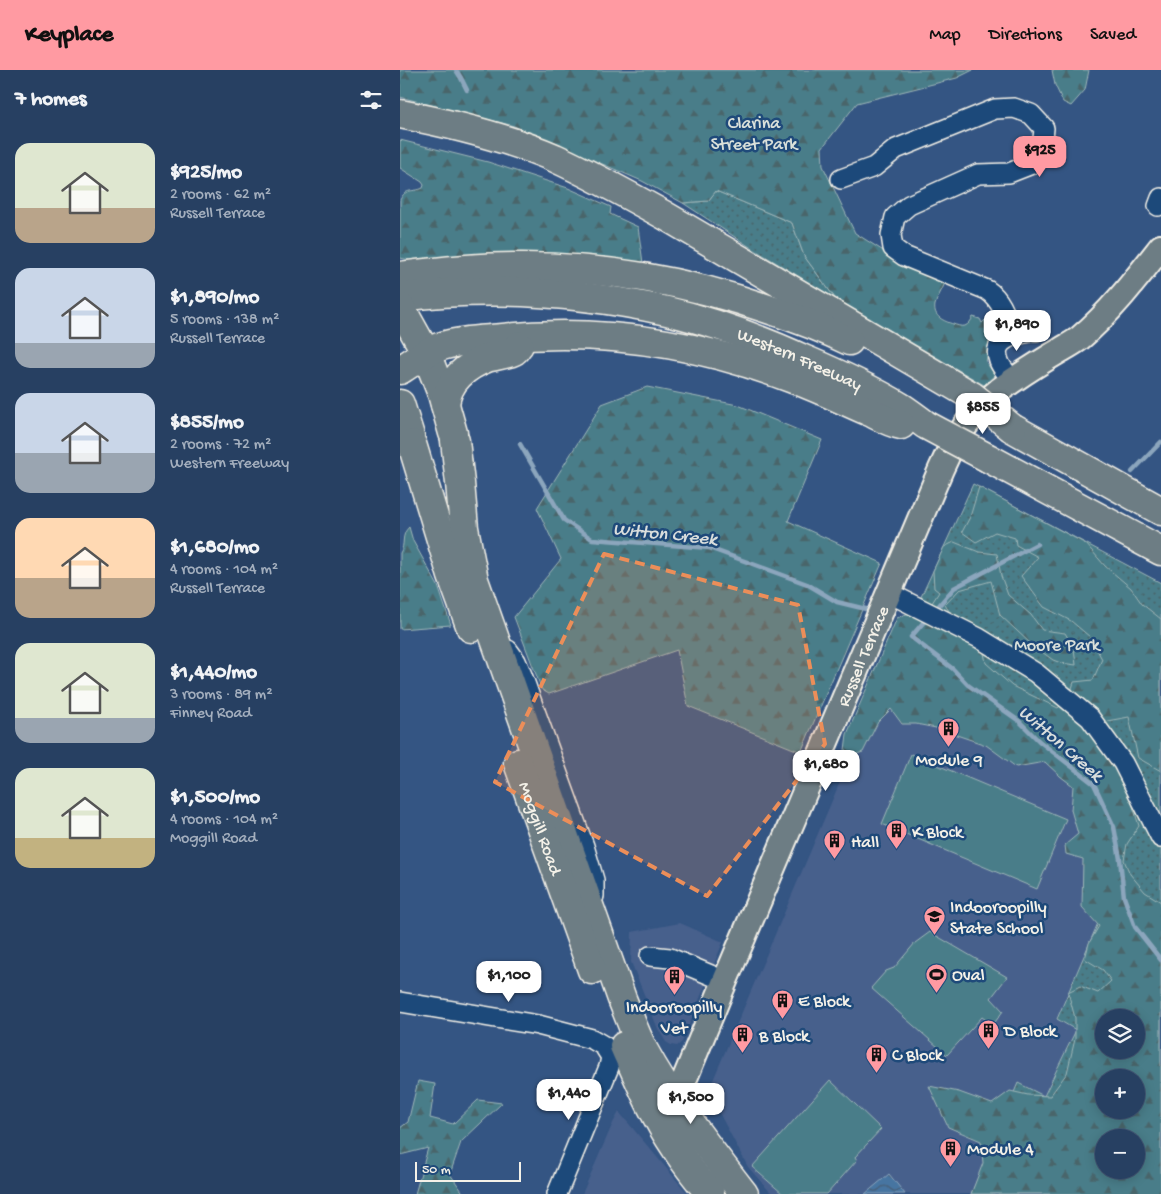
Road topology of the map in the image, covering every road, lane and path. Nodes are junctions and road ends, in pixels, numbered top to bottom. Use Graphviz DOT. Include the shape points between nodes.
graph roads {
  1 [pos="400,114"];
  2 [pos="400,128"];
  3 [pos="841,180"];
  4 [pos="600,181"];
  5 [pos="1161,247"];
  6 [pos="405,290"];
  7 [pos="1036,331"];
  8 [pos="527,335"];
  9 [pos="1011,336"];
  10 [pos="426,353"];
  11 [pos="400,370"];
  12 [pos="1012,380"];
  13 [pos="945,388"];
  14 [pos="400,404"];
  15 [pos="445,404"];
  16 [pos="926,425"];
  17 [pos="407,445"];
  18 [pos="1161,511"];
  19 [pos="1161,552"];
  20 [pos="889,593"];
  21 [pos="1161,838"];
  22 [pos="650,956"];
  23 [pos="725,981"];
  24 [pos="400,1002"];
  25 [pos="676,1103"];
  26 [pos="668,1136"];
  27 [pos="557,1194"];
  28 [pos="710,1194"];
  29 [pos="744,1194"];
  1 -- 4 [label="highway" via="519,144"];
  2 -- 4 [label="highway" via="510,151"];
  3 -- 9 [label="street" via="874,168 896,149 995,109 1014,108 1031,114 1044,128 1042,151 1032,164 1010,174 978,174 909,205 895,217 891,234 893,248 904,256 994,295"];
  4 -- 13 [label="highway" via="664,215"];
  5 -- 12 [label="main road, Russell Terrace" via="1098,323 1078,340"];
  6 -- 10 [label="highway, Moggill Road"];
  6 -- 13 [label="highway, Western Freeway" via="476,268 550,268 649,278 742,300 833,333"];
  6 -- 16 [label="highway, Western Freeway" via="560,295 668,312 782,349 902,408"];
  7 -- 9 [label="street"];
  8 -- 10 [label="highway" via="449,344"];
  8 -- 15 [label="highway" via="514,352 486,358 463,372 448,392"];
  8 -- 16 [label="highway" via="572,334 643,340 718,354 796,380 900,425"];
  9 -- 12 [label="street" via="1000,344 998,355 1000,364"];
  10 -- 11 [label="highway"];
  10 -- 15 [label="highway, Moggill Road"];
  12 -- 20 [label="main road, Russell Terrace" via="976,414 954,443"];
  13 -- 18 [label="highway, Western Freeway, bridge" via="966,406"];
  14 -- 17 [label="highway, Moggill Road"];
  15 -- 25 [label="highway, Moggill Road" via="454,437 464,528 474,580 630,1021"];
  16 -- 19 [label="highway, Western Freeway, bridge"];
  17 -- 26 [label="highway, Moggill Road" via="589,962 641,1085"];
  20 -- 21 [label="street" via="979,638 1036,673 1090,718 1123,763"];
  20 -- 23 [label="main road, Russell Terrace"];
  22 -- 23 [label="street" via="670,958"];
  23 -- 25 [label="main road, Russell Terrace"];
  24 -- 27 [label="street" via="538,1026 592,1039 604,1046 611,1057 609,1066"];
  25 -- 26 [label="main road, Russell Terrace"];
  25 -- 29 [label="highway, Moggill Road"];
  26 -- 28 [label="highway, Moggill Road"];
}
